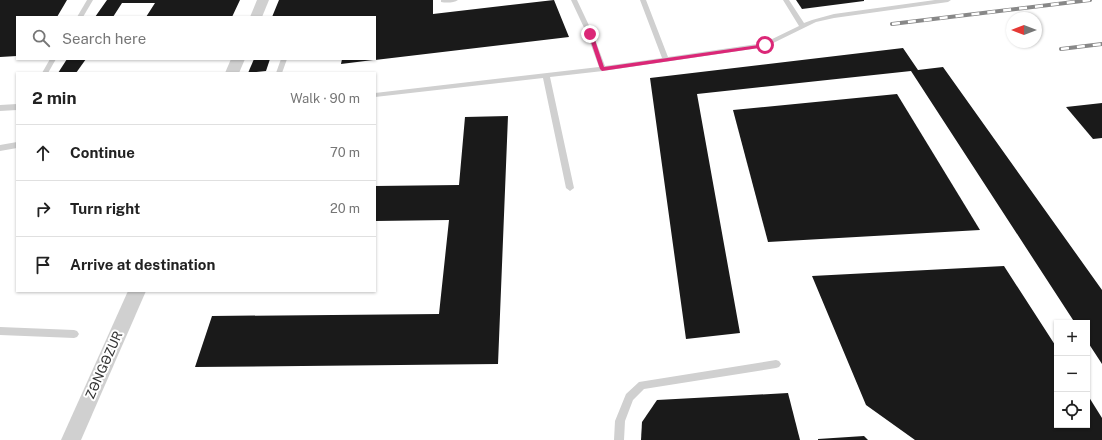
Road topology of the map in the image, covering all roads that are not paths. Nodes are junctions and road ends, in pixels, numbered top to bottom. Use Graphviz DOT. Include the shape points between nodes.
graph roads {
  1 [pos="90,0"];
  2 [pos="263,0"];
  3 [pos="455,0"];
  4 [pos="574,0"];
  5 [pos="643,0"];
  6 [pos="786,0"];
  7 [pos="948,0"];
  8 [pos="443,1"];
  9 [pos="81,16"];
  10 [pos="256,16"];
  11 [pos="803,27"];
  12 [pos="52,60"];
  13 [pos="238,60"];
  14 [pos="284,60"];
  15 [pos="666,60"];
  16 [pos="602,69"];
  17 [pos="45,72"];
  18 [pos="232,72"];
  19 [pos="279,72"];
  20 [pos="546,75"];
  21 [pos="376,95"];
  22 [pos="16,107"];
  23 [pos="0,108"];
  24 [pos="16,145"];
  25 [pos="0,148"];
  26 [pos="570,188"];
  27 [pos="137,292"];
  28 [pos="0,331"];
  29 [pos="74,334"];
  30 [pos="776,364"];
  31 [pos="71,440"];
  32 [pos="619,440"];
  1 -- 9 [label="lane"];
  2 -- 10 [label="street"];
  3 -- 8 [label="lane"];
  4 -- 16 [label="lane" via="590,34"];
  5 -- 15 [label="lane"];
  6 -- 11 [label="lane"];
  7 -- 11 [label="lane" via="834,16"];
  11 -- 15 [label="lane" via="765,45"];
  12 -- 17 [label="lane"];
  13 -- 18 [label="street"];
  14 -- 19 [label="lane"];
  15 -- 16 [label="lane"];
  16 -- 20 [label="lane"];
  20 -- 21 [label="lane"];
  20 -- 26 [label="lane"];
  22 -- 23 [label="lane"];
  24 -- 25 [label="lane"];
  27 -- 31 [label="street, ZƏNGƏZUR"];
  28 -- 29 [label="lane"];
  30 -- 32 [label="lane" via="642,385 629,397 620,421"];
}
